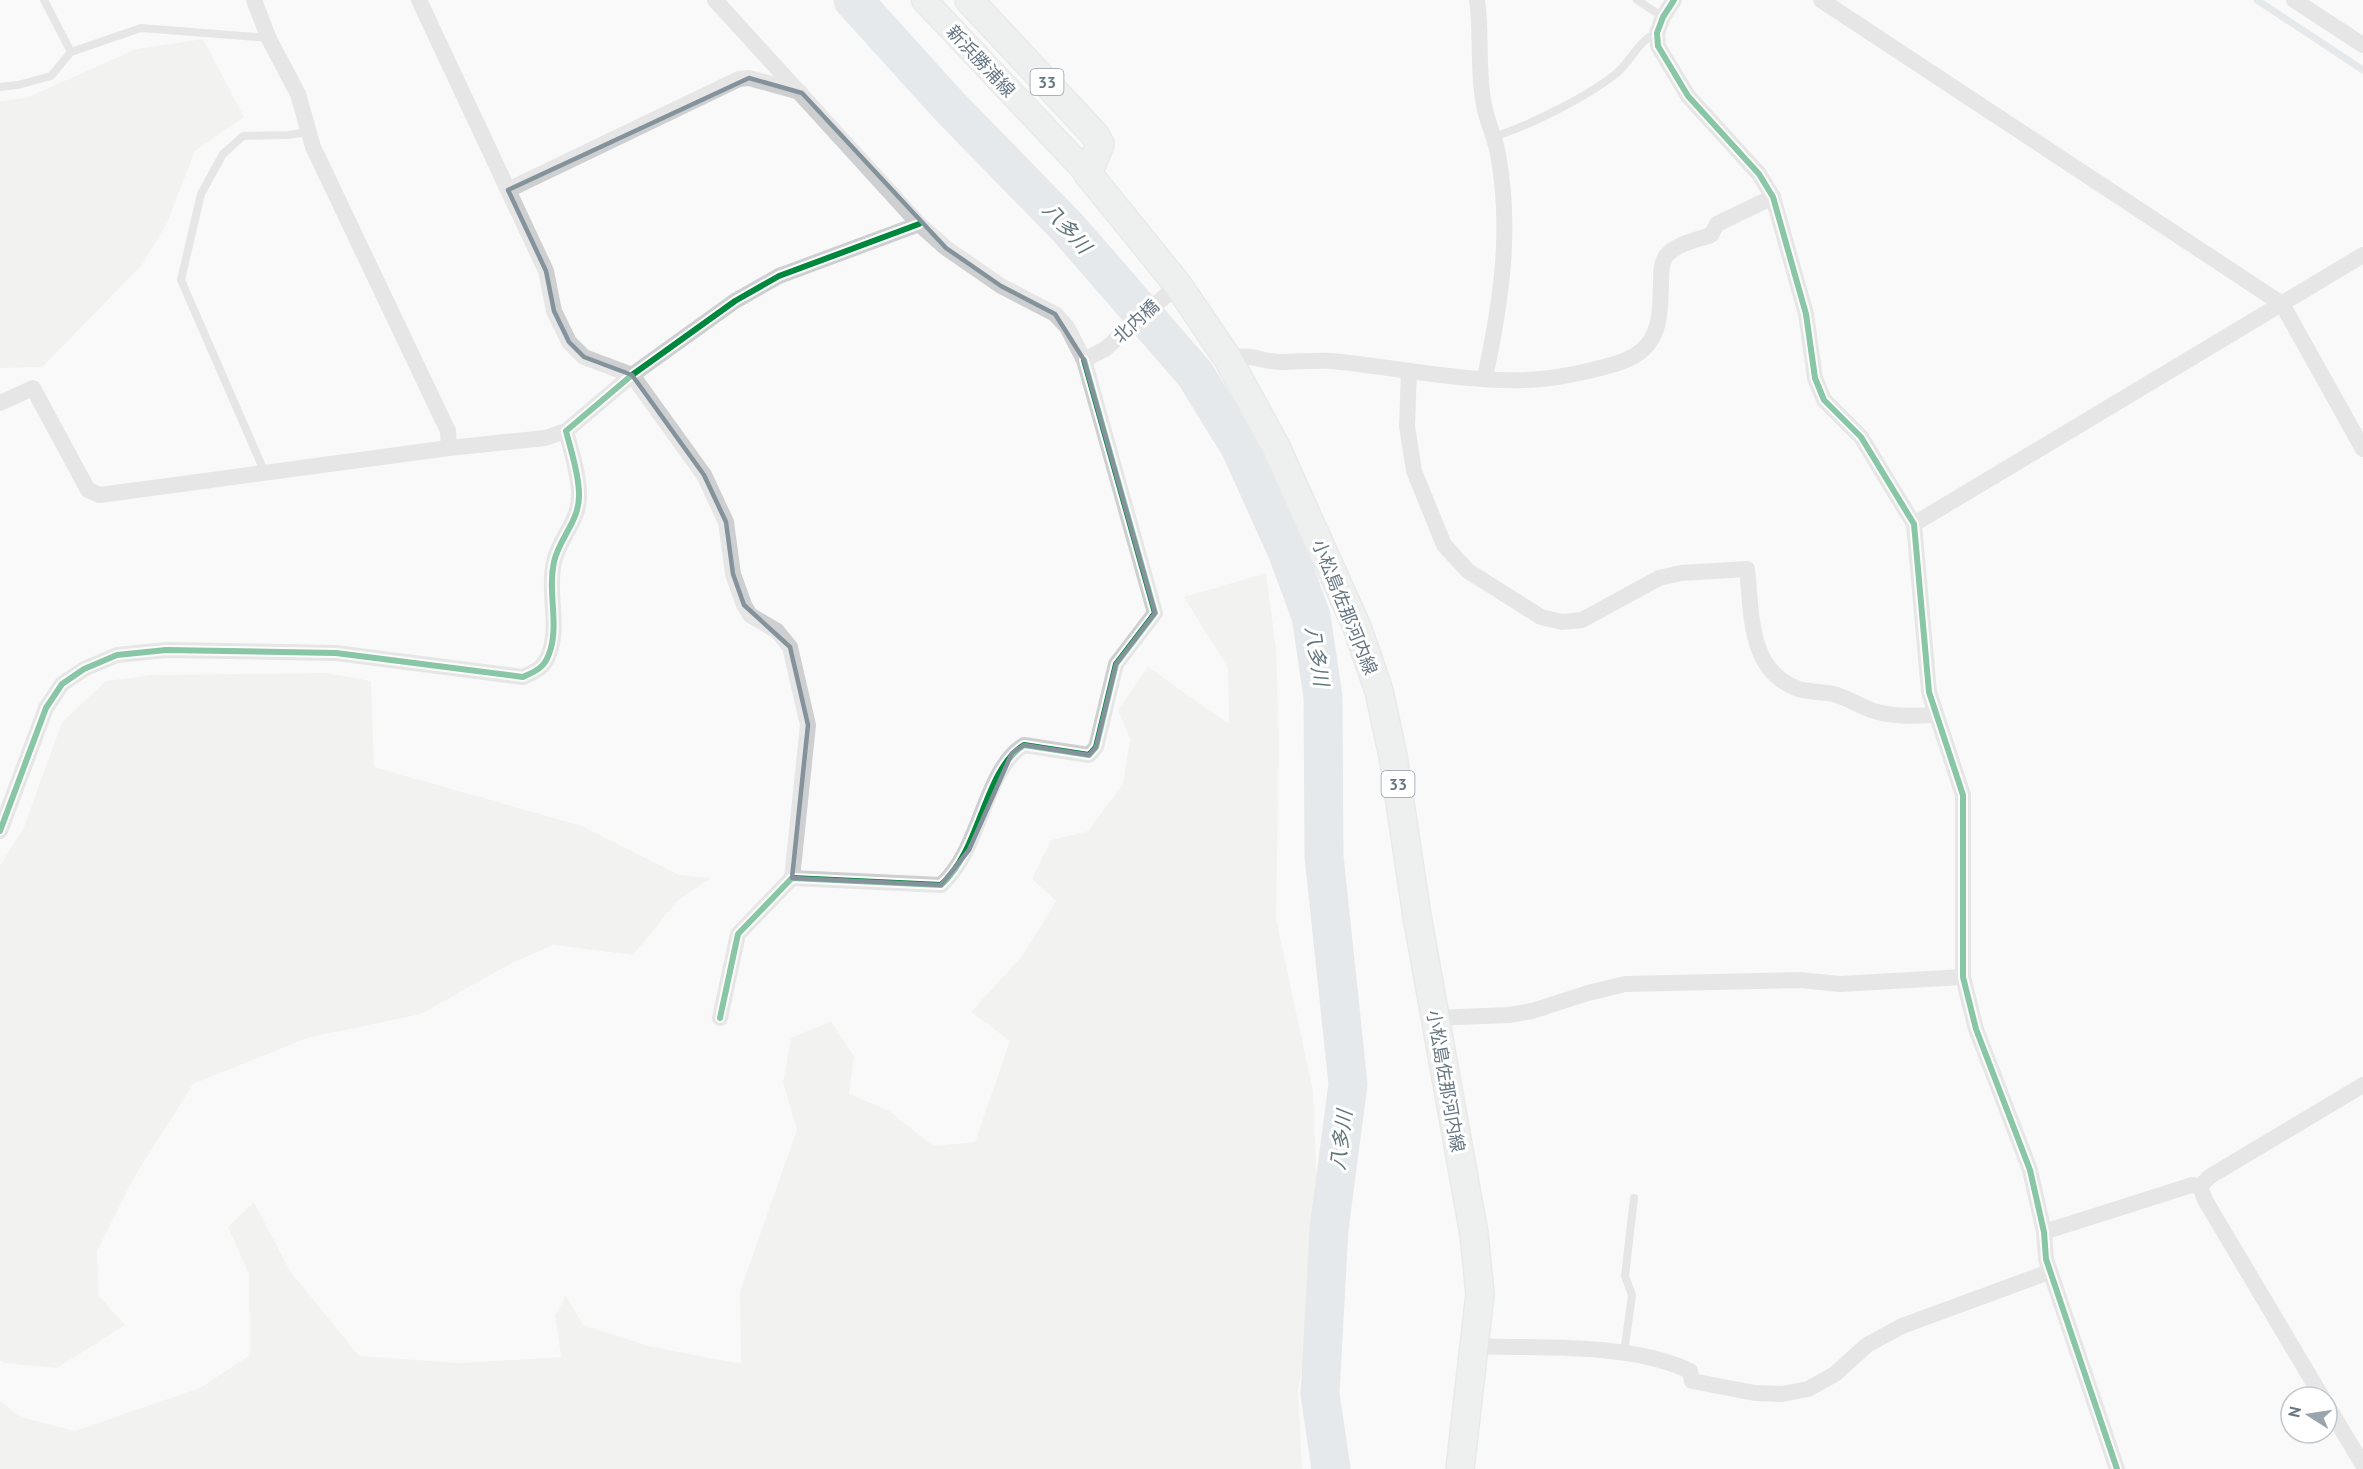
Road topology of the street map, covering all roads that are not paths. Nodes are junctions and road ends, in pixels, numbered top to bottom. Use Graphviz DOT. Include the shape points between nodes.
graph roads {
  1 [pos="44,0"];
  2 [pos="254,0"];
  3 [pos="419,0"];
  4 [pos="714,0"];
  5 [pos="924,0"];
  6 [pos="969,0"];
  7 [pos="1476,0"];
  8 [pos="1637,0"];
  9 [pos="1674,0"];
  10 [pos="1821,0"];
  11 [pos="2294,0"];
  12 [pos="1660,25"];
  13 [pos="269,39"];
  14 [pos="2363,45"];
  15 [pos="71,52"];
  16 [pos="0,87"];
  17 [pos="802,93"];
  18 [pos="307,132"];
  19 [pos="1493,137"];
  20 [pos="1088,174"];
  21 [pos="508,190"];
  22 [pos="1773,197"];
  23 [pos="919,224"];
  24 [pos="2363,255"];
  25 [pos="1173,289"];
  26 [pos="2282,304"];
  27 [pos="1228,359"];
  28 [pos="1084,360"];
  29 [pos="1409,371"];
  30 [pos="632,375"];
  31 [pos="1485,377"];
  32 [pos="0,403"];
  33 [pos="566,431"];
  34 [pos="449,448"];
  35 [pos="2363,448"];
  36 [pos="265,473"];
  37 [pos="1914,524"];
  38 [pos="1935,715"];
  39 [pos="0,831"];
  40 [pos="792,879"];
  41 [pos="1963,977"];
  42 [pos="720,1018"];
  43 [pos="1434,1018"];
  44 [pos="2363,1085"];
  45 [pos="2200,1187"];
  46 [pos="1634,1198"];
  47 [pos="2044,1232"];
  48 [pos="2049,1272"];
  49 [pos="1474,1346"];
  50 [pos="1624,1353"];
  51 [pos="2315,1385"];
  52 [pos="2339,1425"];
  53 [pos="2363,1465"];
  54 [pos="1460,1469"];
  55 [pos="2117,1469"];
  1 -- 15 [label="lane"];
  2 -- 13 [label="street"];
  3 -- 21 [label="street"];
  4 -- 17 [label="street"];
  5 -- 20 [label="main road, 新浜勝浦線"];
  6 -- 20 [label="main road, 33" via="1095,135 1100,144"];
  7 -- 19 [label="street" via="1484,105"];
  8 -- 12 [label="lane"];
  9 -- 12 [label="street"];
  10 -- 26 [label="street"];
  11 -- 14 [label="street"];
  12 -- 19 [label="lane" via="1619,71 1591,91 1509,133"];
  12 -- 22 [label="street" via="1658,46 1682,86 1759,174"];
  13 -- 15 [label="lane" via="141,28"];
  13 -- 18 [label="street" via="298,94"];
  15 -- 16 [label="lane" via="51,76"];
  17 -- 21 [label="street" via="749,78 739,79"];
  17 -- 23 [label="street"];
  18 -- 34 [label="street" via="448,431"];
  18 -- 36 [label="lane" via="243,136 223,154 201,194 181,280"];
  19 -- 31 [label="street" via="1506,232 1502,287"];
  20 -- 25 [label="main road, 小松島佐那河内線 / 33"];
  21 -- 30 [label="street" via="546,271 554,311 569,342 584,357"];
  22 -- 31 [label="street" via="1717,224 1711,235 1678,247 1666,257 1661,270 1660,318 1654,338 1641,352 1617,364 1565,375 1526,380"];
  22 -- 37 [label="street" via="1806,314 1815,378 1824,400 1861,437"];
  23 -- 28 [label="street" via="1001,286 1055,314 1067,327"];
  23 -- 30 [label="street" via="779,276 735,301"];
  24 -- 26 [label="street"];
  25 -- 27 [label="main road, 小松島佐那河内線 / 33"];
  25 -- 28 [label="street, 北内橋" via="1105,349"];
  26 -- 35 [label="street"];
  26 -- 37 [label="street"];
  27 -- 29 [label="street" via="1242,355 1276,362 1329,361"];
  27 -- 43 [label="main road, 小松島佐那河内線 / 33" via="1276,447 1357,627 1379,691 1393,756"];
  28 -- 40 [label="street" via="1155,613 1116,664 1096,747 1089,755 1024,745 1012,753 969,850 941,885"];
  29 -- 31 [label="street"];
  29 -- 38 [label="street" via="1407,426 1414,471 1444,545 1468,572 1541,617 1562,622 1582,620 1601,612 1659,578 1746,569 1755,642 1764,663 1779,680 1799,690 1833,694 1896,716"];
  30 -- 33 [label="street"];
  30 -- 40 [label="street" via="704,475 720,504 733,574 744,605 750,615 777,631 790,647 808,725"];
  32 -- 36 [label="street" via="33,388 88,490 100,495"];
  33 -- 34 [label="street" via="545,438"];
  33 -- 39 [label="street" via="580,493 578,512 554,559 550,581 553,634 541,669 523,677 336,653 166,650 117,655 84,669 62,684 46,708"];
  34 -- 36 [label="street"];
  37 -- 38 [label="street" via="1929,692"];
  38 -- 41 [label="street" via="1963,795"];
  40 -- 42 [label="street" via="738,934"];
  41 -- 43 [label="street" via="1840,984 1800,980 1625,984 1532,1011"];
  41 -- 47 [label="street" via="1976,1029 2030,1170"];
  43 -- 49 [label="main road, 小松島佐那河内線 / 33" via="1474,1234 1480,1294"];
  44 -- 45 [label="street" via="2209,1177"];
  45 -- 47 [label="street" via="2192,1185"];
  45 -- 51 [label="street"];
  46 -- 50 [label="lane" via="1625,1276 1632,1295"];
  47 -- 48 [label="street"];
  48 -- 50 [label="street" via="1902,1326 1867,1345 1835,1374 1808,1389 1782,1394 1692,1381 1690,1371 1671,1362"];
  48 -- 55 [label="street"];
  49 -- 50 [label="street"];
  49 -- 54 [label="main road, 小松島佐那河内線 / 33"];
  52 -- 53 [label="street"];
}
